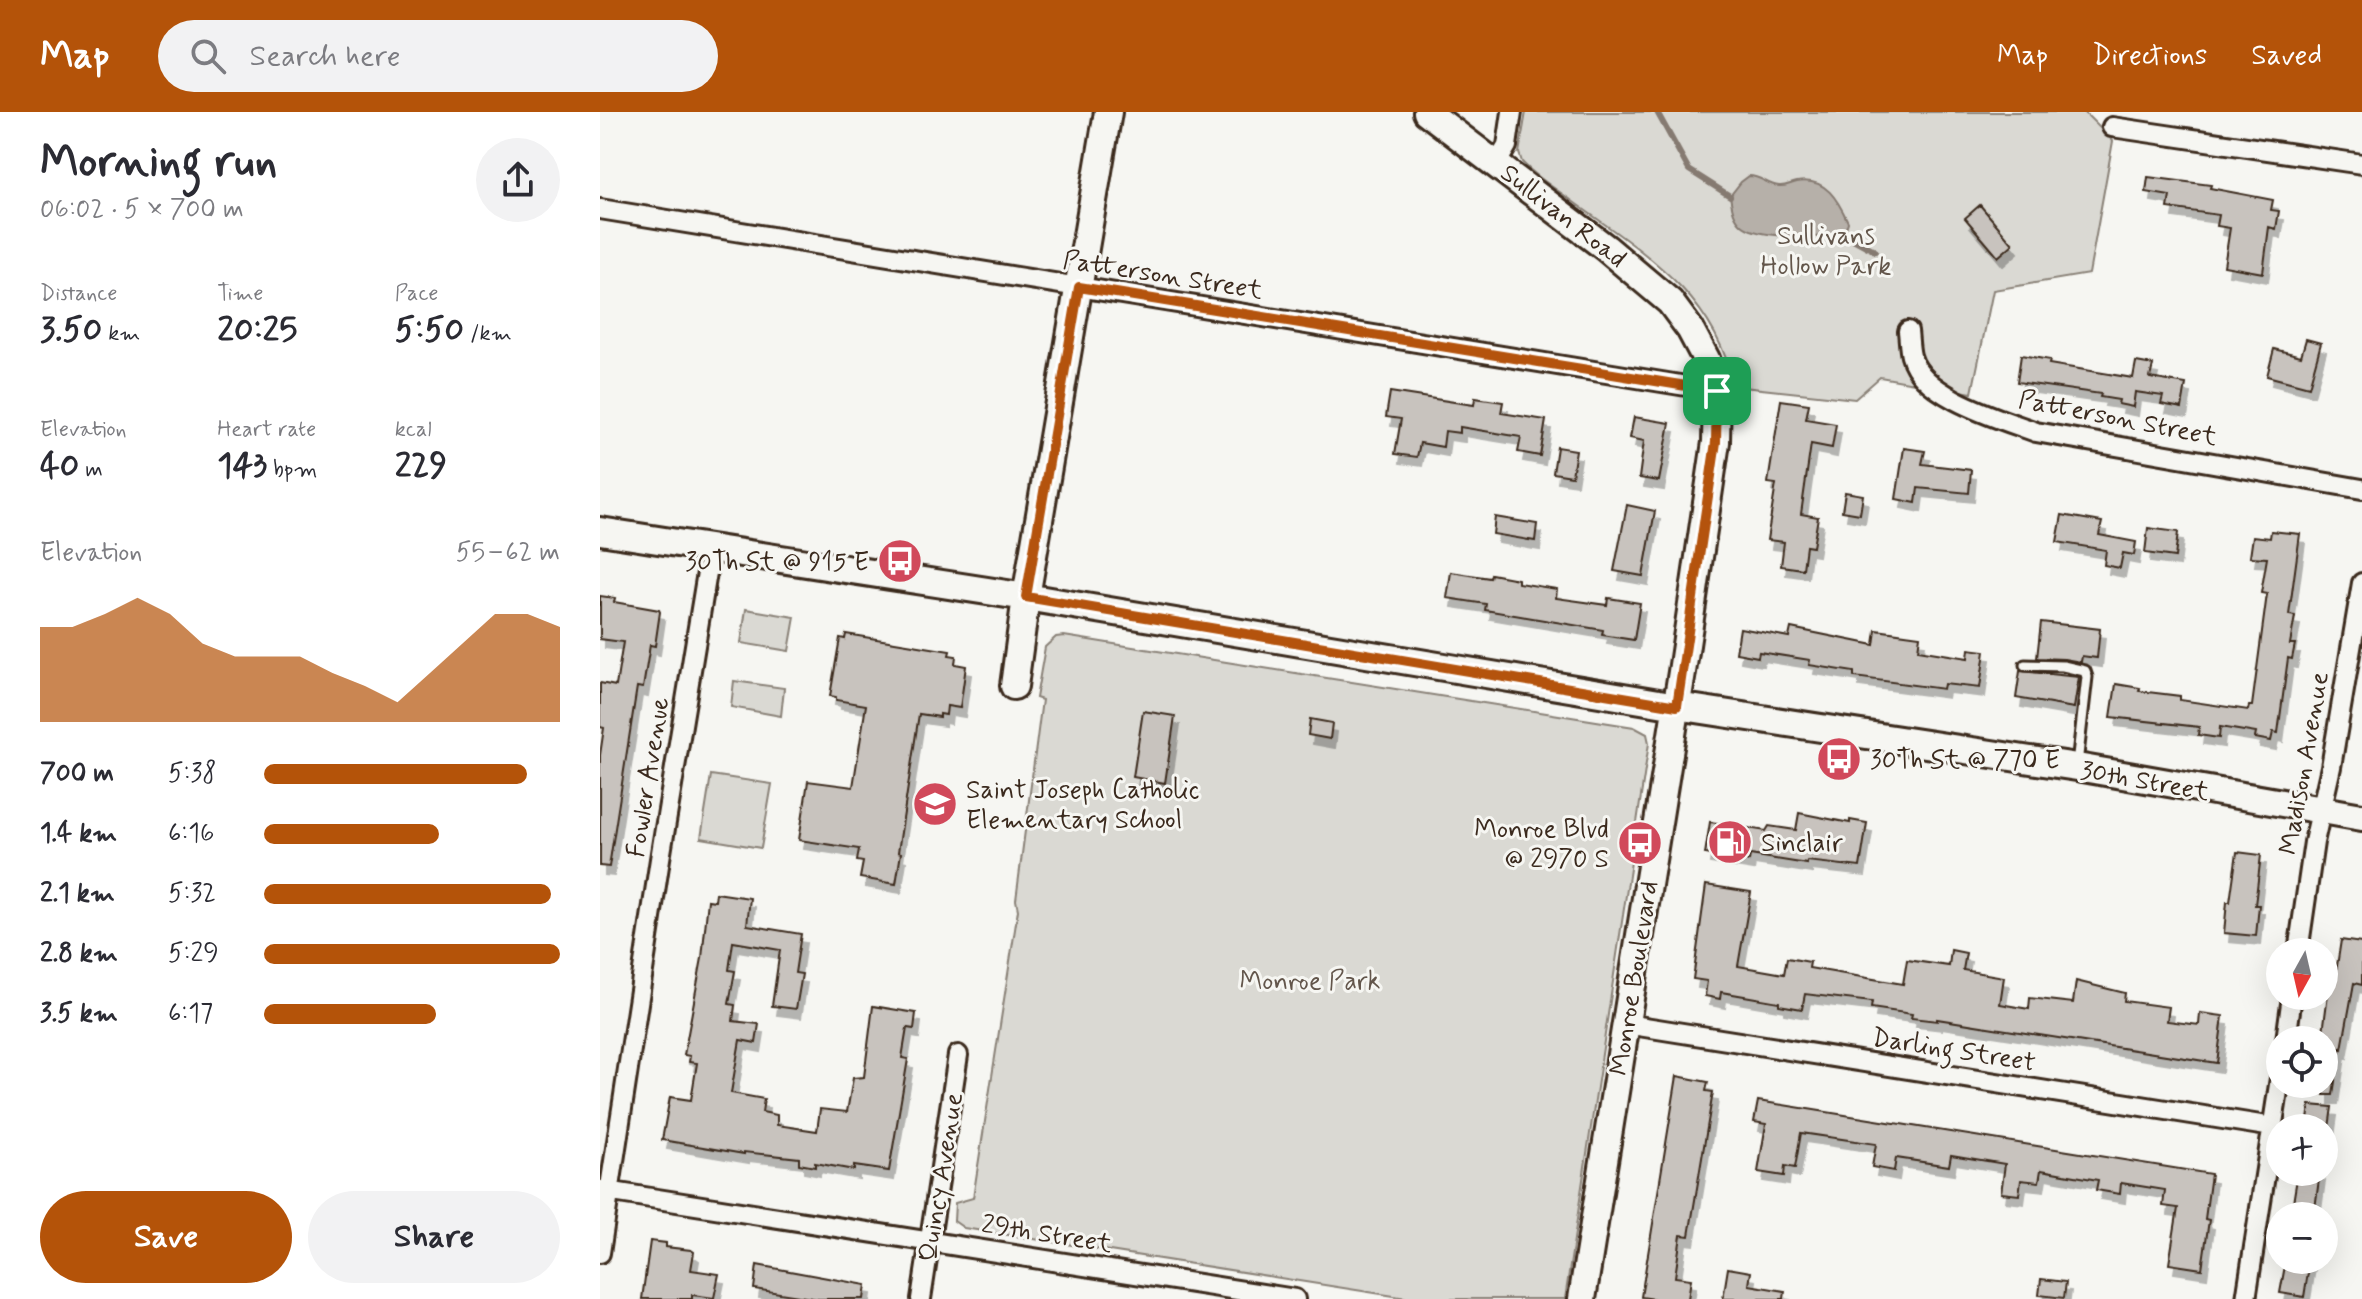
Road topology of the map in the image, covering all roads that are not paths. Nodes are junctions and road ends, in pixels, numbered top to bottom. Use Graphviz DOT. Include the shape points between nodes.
graph roads {
  1 [pos="1108,112"];
  2 [pos="1427,112"];
  3 [pos="1512,112"];
  4 [pos="2112,127"];
  5 [pos="1497,163"];
  6 [pos="2362,164"];
  7 [pos="600,209"];
  8 [pos="1079,287"];
  9 [pos="1690,329"];
  10 [pos="1908,331"];
  11 [pos="1717,391"];
  12 [pos="2362,489"];
  13 [pos="600,531"];
  14 [pos="711,548"];
  15 [pos="2362,583"];
  16 [pos="1026,597"];
  17 [pos="2356,645"];
  18 [pos="2025,665"];
  19 [pos="1014,686"];
  20 [pos="1677,706"];
  21 [pos="2077,767"];
  22 [pos="2321,811"];
  23 [pos="2362,817"];
  24 [pos="2300,938"];
  25 [pos="1626,1024"];
  26 [pos="958,1055"];
  27 [pos="2266,1126"];
  28 [pos="2266,1172"];
  29 [pos="605,1191"];
  30 [pos="930,1241"];
  31 [pos="600,1253"];
  32 [pos="921,1299"];
  33 [pos="1295,1299"];
  34 [pos="1582,1299"];
  35 [pos="2246,1299"];
  1 -- 8 [label="street"];
  2 -- 5 [label="street, Sullivan Road"];
  3 -- 5 [label="street" via="1507,146"];
  4 -- 6 [label="street"];
  5 -- 9 [label="street, Sullivan Road" via="1641,276"];
  7 -- 8 [label="street, Patterson Street"];
  8 -- 11 [label="street, Patterson Street"];
  8 -- 16 [label="street"];
  9 -- 11 [label="street, Monroe Boulevard"];
  10 -- 12 [label="street, Patterson Street" via="1911,358 1934,386 2036,432"];
  11 -- 20 [label="street, Monroe Boulevard" via="1716,442"];
  13 -- 14 [label="street, 30th Street"];
  14 -- 16 [label="street, 30th Street"];
  14 -- 29 [label="street, Fowler Avenue"];
  15 -- 17 [label="street, Madison Avenue"];
  16 -- 19 [label="street"];
  16 -- 20 [label="street, 30th Street"];
  17 -- 22 [label="street, Madison Avenue"];
  18 -- 21 [label="lane" via="2085,671"];
  20 -- 21 [label="street, 30th Street"];
  20 -- 25 [label="street, Monroe Boulevard"];
  21 -- 22 [label="street, 30th Street"];
  22 -- 23 [label="street, 30th Street"];
  22 -- 24 [label="street, Madison Avenue"];
  25 -- 27 [label="street, Darling Street"];
  25 -- 34 [label="street, Monroe Boulevard"];
  26 -- 30 [label="street, Quincy Avenue"];
  28 -- 35 [label="street"];
  29 -- 30 [label="street, 29th Street"];
  29 -- 31 [label="street, Fowler Avenue"];
  30 -- 32 [label="street, Quincy Avenue"];
  30 -- 33 [label="street, 29th Street"];
}
